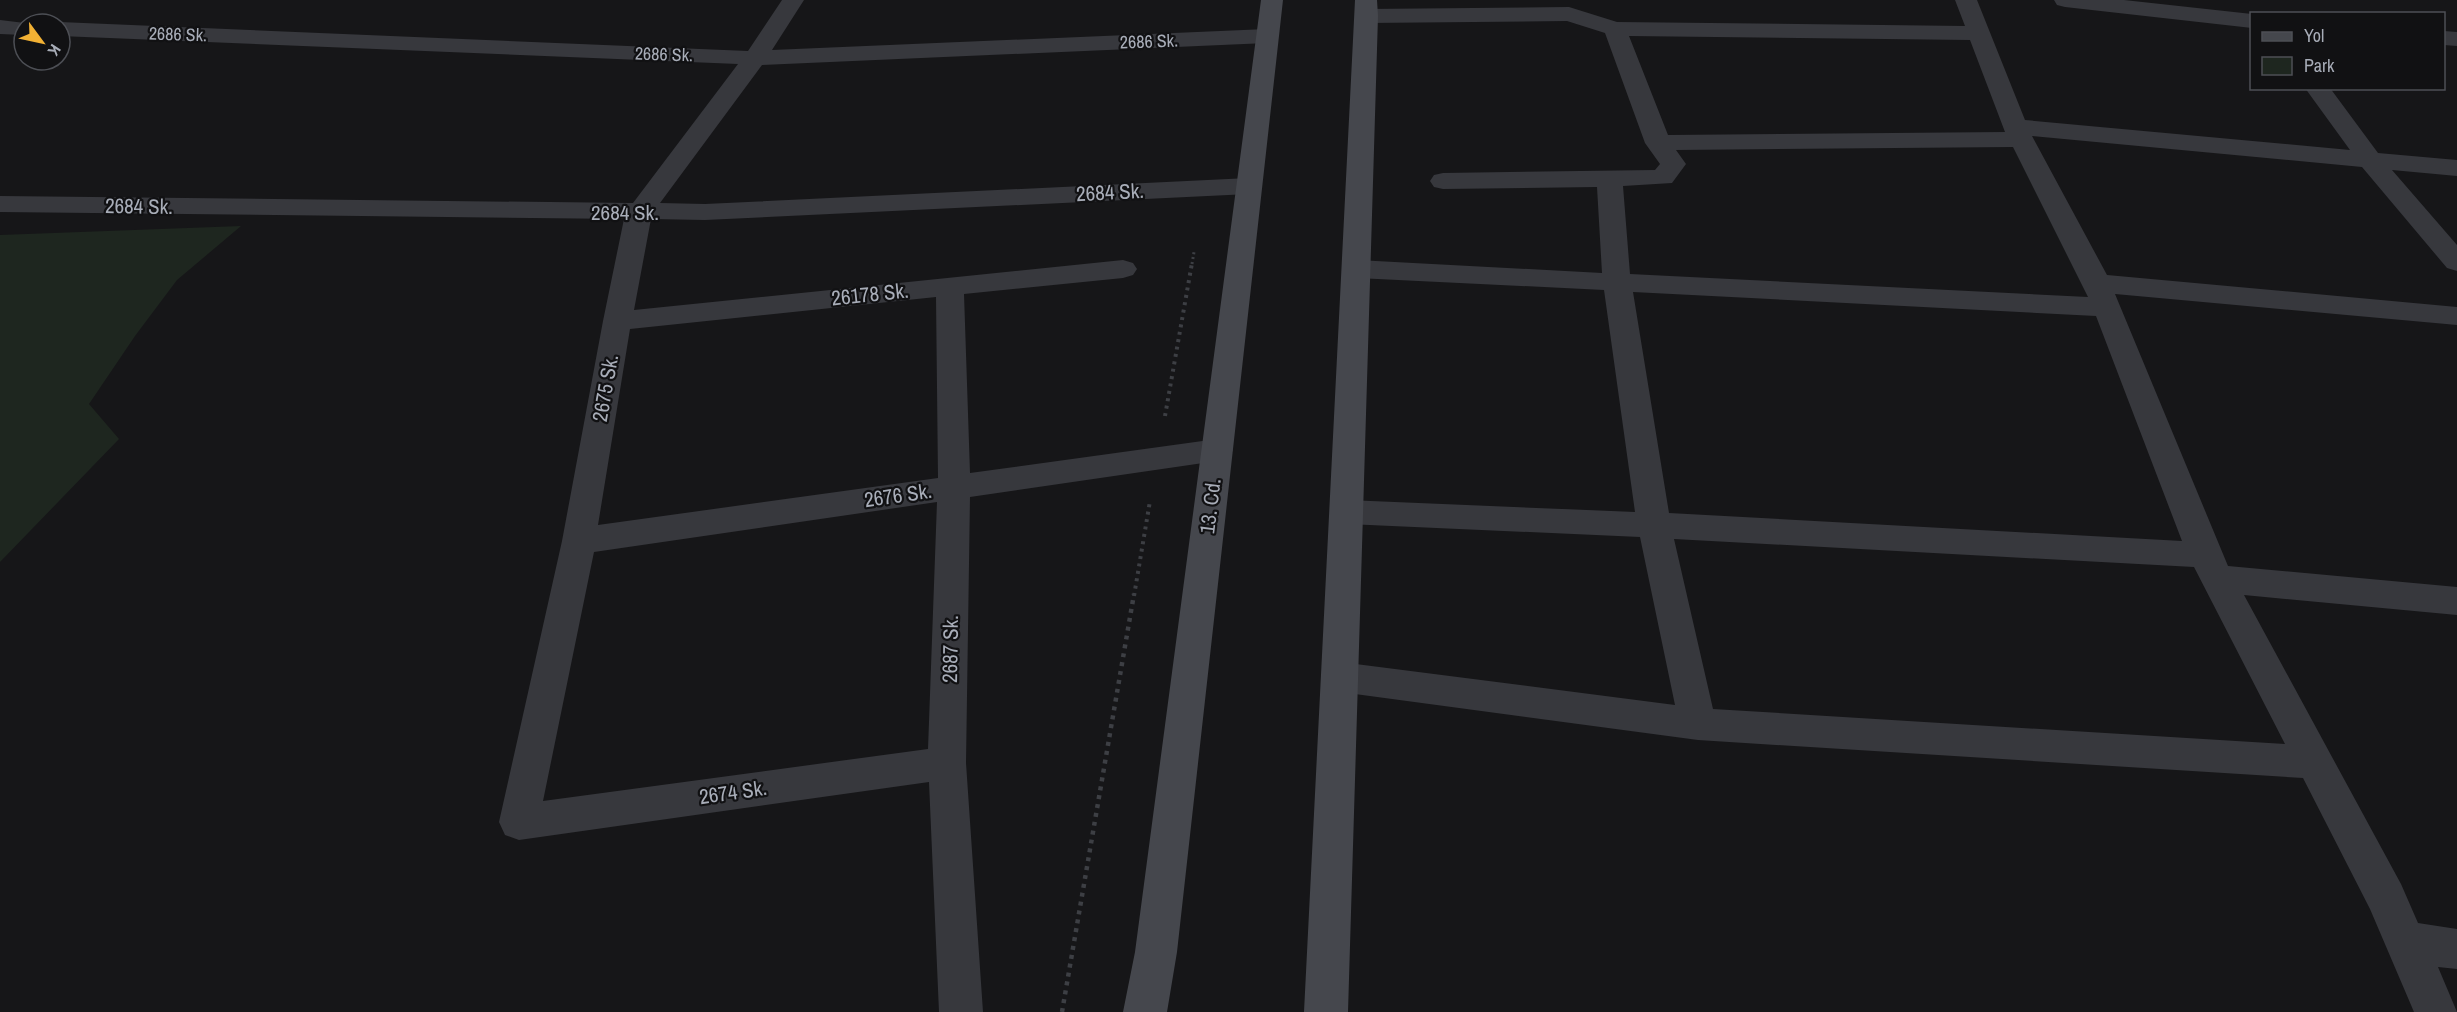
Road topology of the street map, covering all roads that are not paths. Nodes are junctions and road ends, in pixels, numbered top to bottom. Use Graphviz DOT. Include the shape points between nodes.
graph roads {
  1 [pos="793,0"];
  2 [pos="1272,0"];
  3 [pos="1966,0"];
  4 [pos="2065,0"];
  5 [pos="2248,0"];
  6 [pos="1551,7"];
  7 [pos="1366,8"];
  8 [pos="2258,12"];
  9 [pos="2250,21"];
  10 [pos="1615,29"];
  11 [pos="72,30"];
  12 [pos="1979,33"];
  13 [pos="1267,36"];
  14 [pos="755,58"];
  15 [pos="2318,90"];
  16 [pos="2018,133"];
  17 [pos="1658,143"];
  18 [pos="2369,159"];
  19 [pos="2457,168"];
  20 [pos="1609,179"];
  21 [pos="1443,182"];
  22 [pos="1249,186"];
  23 [pos="0,204"];
  24 [pos="639,213"];
  25 [pos="2457,262"];
  26 [pos="1123,269"];
  27 [pos="1357,269"];
  28 [pos="1617,283"];
  29 [pos="950,286"];
  30 [pos="2102,295"];
  31 [pos="2457,316"];
  32 [pos="617,321"];
  33 [pos="1217,450"];
  34 [pos="954,487"];
  35 [pos="1347,512"];
  36 [pos="1654,525"];
  37 [pos="579,541"];
  38 [pos="2212,567"];
  39 [pos="2457,602"];
  40 [pos="1340,677"];
  41 [pos="1698,724"];
  42 [pos="2314,762"];
  43 [pos="947,763"];
  44 [pos="519,822"];
  45 [pos="2408,942"];
  46 [pos="2457,949"];
  47 [pos="962,1012"];
  48 [pos="1145,1012"];
  49 [pos="1326,1012"];
  50 [pos="2436,1012"];
  1 -- 14 [label="street, 2675 Sk."];
  2 -- 13 [label="main road, 13. Cd."];
  3 -- 12 [label="street"];
  4 -- 9 [label="street"];
  5 -- 8 [label="street"];
  6 -- 7 [label="street"];
  6 -- 10 [label="street"];
  7 -- 27 [label="main road"];
  10 -- 12 [label="street"];
  10 -- 17 [label="street"];
  11 -- 14 [label="street, 2686 Sk."];
  12 -- 16 [label="street"];
  13 -- 14 [label="street, 2686 Sk."];
  13 -- 22 [label="main road, 13. Cd."];
  14 -- 24 [label="street, 2675 Sk."];
  15 -- 18 [label="street"];
  16 -- 17 [label="street"];
  16 -- 18 [label="street"];
  16 -- 30 [label="street"];
  17 -- 20 [label="street" via="1673,164 1663,178"];
  18 -- 19 [label="street"];
  18 -- 25 [label="street"];
  20 -- 21 [label="street"];
  20 -- 28 [label="street"];
  22 -- 24 [label="street, 2684 Sk."];
  22 -- 33 [label="main road, 13. Cd."];
  23 -- 24 [label="street, 2684 Sk."];
  24 -- 32 [label="street, 2675 Sk."];
  26 -- 29 [label="street, 26178 Sk."];
  27 -- 28 [label="street"];
  27 -- 35 [label="main road"];
  28 -- 30 [label="street"];
  28 -- 36 [label="street"];
  29 -- 32 [label="street, 26178 Sk."];
  29 -- 34 [label="street, 2687 Sk."];
  30 -- 31 [label="street"];
  30 -- 38 [label="street"];
  32 -- 37 [label="street, 2675 Sk."];
  33 -- 34 [label="street, 2676 Sk."];
  33 -- 48 [label="main road, 13. Cd." via="1156,952"];
  34 -- 37 [label="street, 2676 Sk."];
  34 -- 43 [label="street, 2687 Sk."];
  35 -- 36 [label="street"];
  35 -- 40 [label="main road"];
  36 -- 38 [label="street"];
  36 -- 41 [label="street"];
  37 -- 44 [label="street, 2675 Sk."];
  38 -- 39 [label="street"];
  38 -- 42 [label="street"];
  40 -- 41 [label="street"];
  40 -- 49 [label="main road"];
  41 -- 42 [label="street"];
  42 -- 45 [label="street"];
  43 -- 44 [label="street, 2674 Sk."];
  43 -- 47 [label="street, 2687 Sk."];
  45 -- 46 [label="street"];
  45 -- 50 [label="street"];
}
